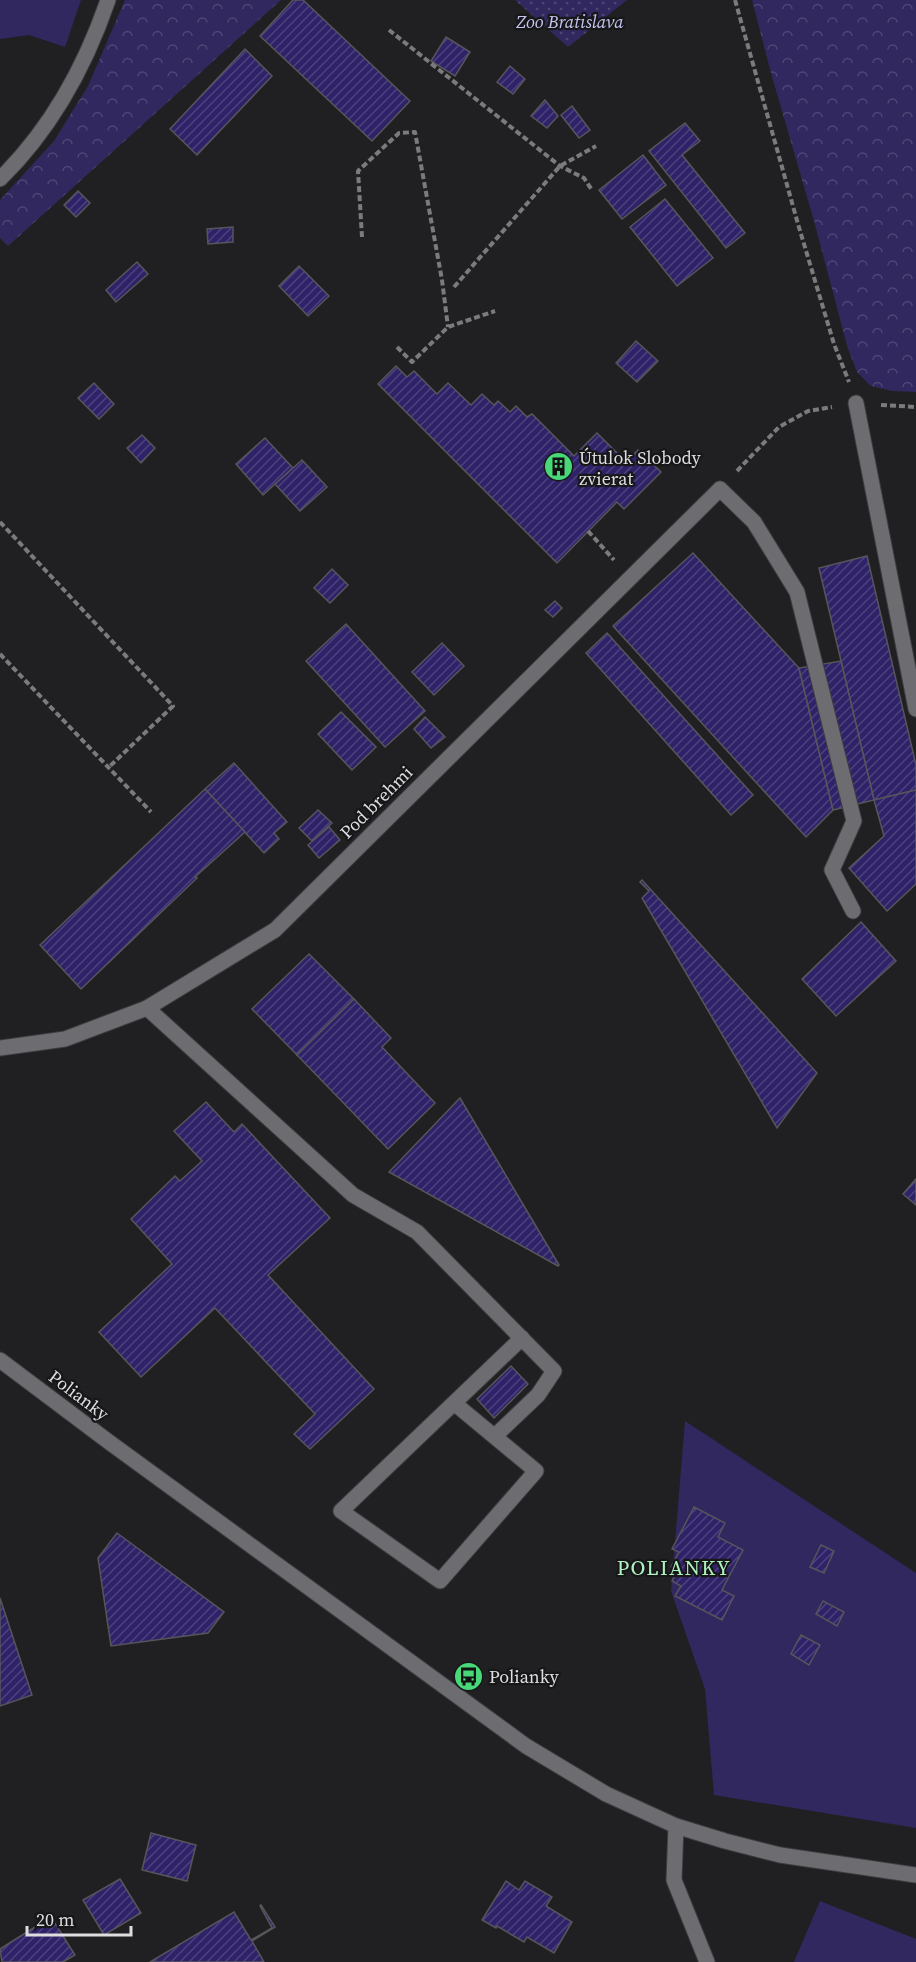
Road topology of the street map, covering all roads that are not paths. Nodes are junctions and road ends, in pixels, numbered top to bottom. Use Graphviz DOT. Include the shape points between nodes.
graph roads {
  1 [pos="108,0"];
  2 [pos="0,179"];
  3 [pos="856,403"];
  4 [pos="916,709"];
  5 [pos="853,911"];
  6 [pos="147,1008"];
  7 [pos="0,1048"];
  8 [pos="522,1338"];
  9 [pos="0,1360"];
  10 [pos="454,1403"];
  11 [pos="495,1436"];
  12 [pos="676,1826"];
  13 [pos="916,1875"];
  14 [pos="707,1962"];
  1 -- 2 [label="street" via="62,103"];
  3 -- 4 [label="street"];
  5 -- 6 [label="street, Pod brehmi" via="832,870 854,821 797,592 754,522 720,489 275,930"];
  6 -- 7 [label="street, Pod brehmi" via="65,1039"];
  6 -- 8 [label="street" via="352,1195 417,1232"];
  8 -- 10 [label="street"];
  8 -- 11 [label="street" via="554,1371 538,1395"];
  9 -- 12 [label="street, Polianky" via="526,1746 606,1794"];
  10 -- 11 [label="street"];
  10 -- 11 [label="street" via="341,1511 440,1581 536,1471"];
  12 -- 13 [label="street, Polianky" via="780,1854"];
  12 -- 14 [label="street" via="674,1880"];
}
